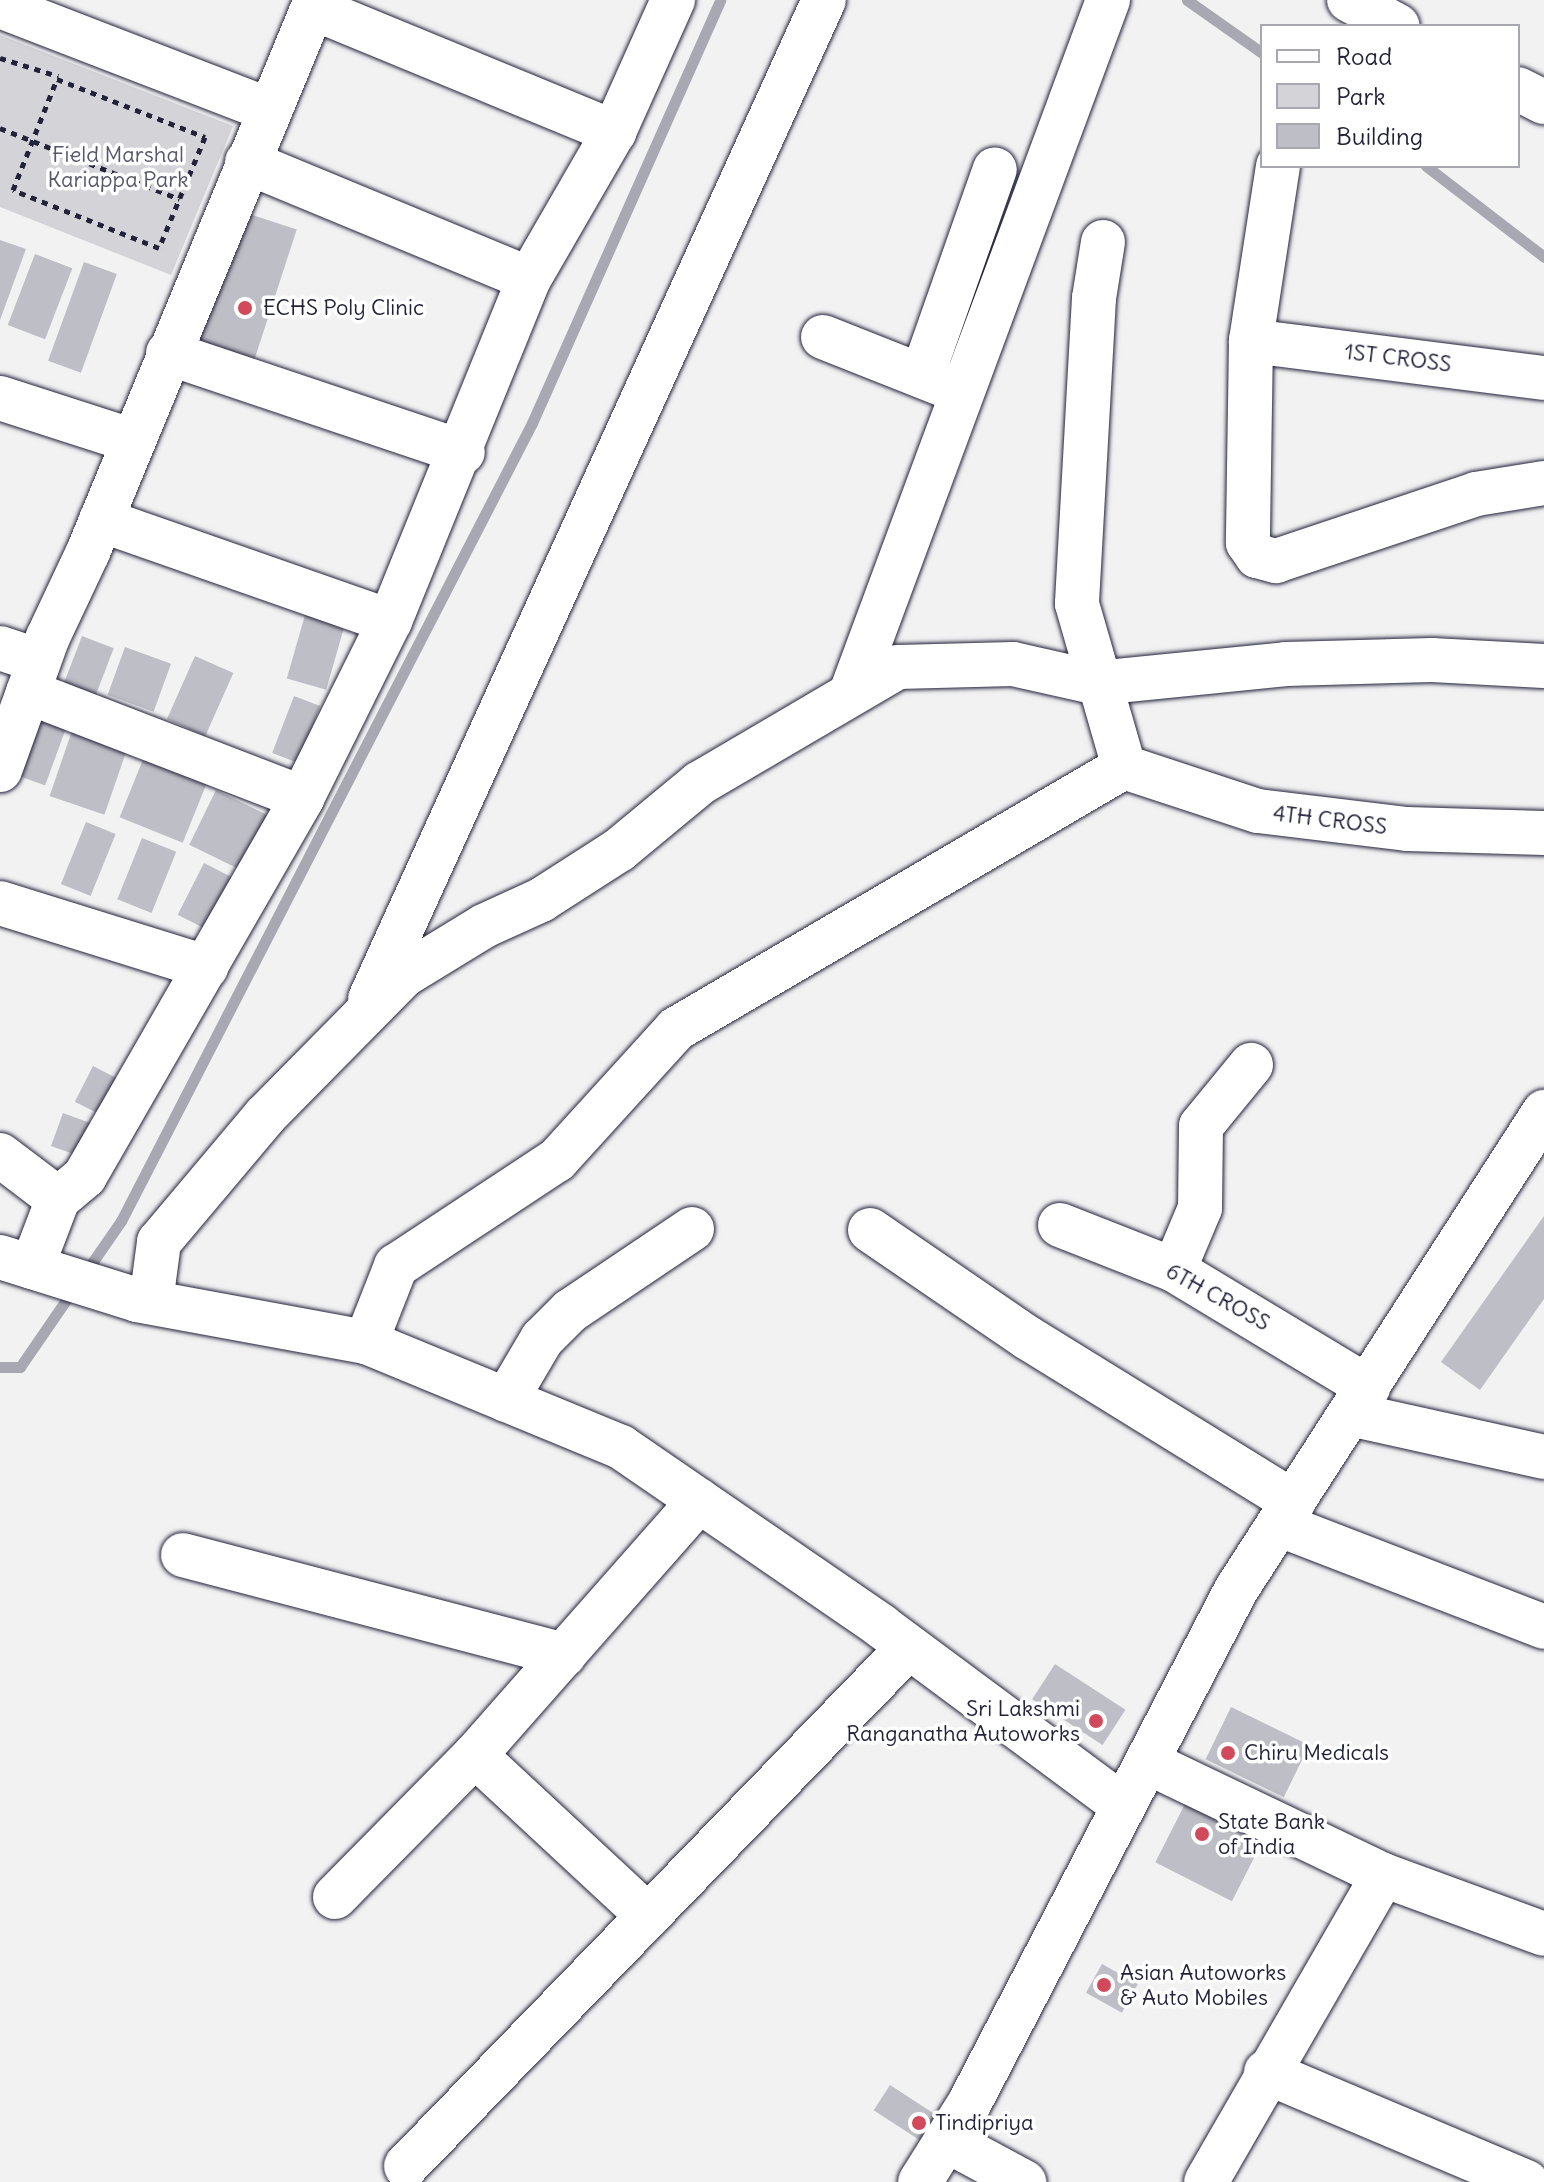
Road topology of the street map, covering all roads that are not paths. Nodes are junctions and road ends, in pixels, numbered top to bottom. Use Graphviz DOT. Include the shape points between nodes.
graph roads {
  1 [pos="673,0"];
  2 [pos="824,0"];
  3 [pos="1108,0"];
  4 [pos="1349,0"];
  5 [pos="315,4"];
  6 [pos="0,6"];
  7 [pos="1394,24"];
  8 [pos="1520,90"];
  9 [pos="1544,102"];
  10 [pos="269,110"];
  11 [pos="614,132"];
  12 [pos="247,162"];
  13 [pos="1278,168"];
  14 [pos="995,169"];
  15 [pos="1103,242"];
  16 [pos="529,279"];
  17 [pos="823,337"];
  18 [pos="1251,341"];
  19 [pos="168,353"];
  20 [pos="922,376"];
  21 [pos="1544,378"];
  22 [pos="964,392"];
  23 [pos="0,398"];
  24 [pos="133,441"];
  25 [pos="463,452"];
  26 [pos="1544,483"];
  27 [pos="101,520"];
  28 [pos="390,621"];
  29 [pos="1544,666"];
  30 [pos="22,667"];
  31 [pos="1097,683"];
  32 [pos="851,693"];
  33 [pos="1124,767"];
  34 [pos="0,770"];
  35 [pos="302,798"];
  36 [pos="1544,833"];
  37 [pos="0,903"];
  38 [pos="206,967"];
  39 [pos="362,1016"];
  40 [pos="1251,1065"];
  41 [pos="1544,1112"];
  42 [pos="0,1155"];
  43 [pos="58,1199"];
  44 [pos="1060,1225"];
  45 [pos="692,1229"];
  46 [pos="870,1230"];
  47 [pos="25,1265"];
  48 [pos="1174,1270"];
  49 [pos="144,1301"];
  50 [pos="366,1342"];
  51 [pos="506,1400"];
  52 [pos="1359,1400"];
  53 [pos="1544,1457"];
  54 [pos="699,1501"];
  55 [pos="1287,1514"];
  56 [pos="183,1555"];
  57 [pos="1544,1627"];
  58 [pos="907,1649"];
  59 [pos="564,1655"];
  60 [pos="475,1755"];
  61 [pos="1147,1762"];
  62 [pos="1121,1804"];
  63 [pos="1383,1875"];
  64 [pos="335,1897"];
  65 [pos="647,1915"];
  66 [pos="1544,1934"];
  67 [pos="1266,2072"];
  68 [pos="946,2140"];
  69 [pos="406,2166"];
  70 [pos="920,2182"];
  71 [pos="1024,2182"];
  72 [pos="1206,2182"];
  73 [pos="1527,2182"];
  1 -- 11 [label="street"];
  2 -- 39 [label="street"];
  3 -- 22 [label="street"];
  4 -- 7 [label="street"];
  5 -- 10 [label="street"];
  5 -- 11 [label="street"];
  6 -- 10 [label="street"];
  8 -- 9 [label="street"];
  10 -- 12 [label="street"];
  11 -- 16 [label="street"];
  12 -- 16 [label="street"];
  12 -- 19 [label="street"];
  13 -- 18 [label="street"];
  14 -- 20 [label="street"];
  15 -- 31 [label="street" via="1094,298 1077,604"];
  16 -- 25 [label="street"];
  17 -- 20 [label="street"];
  18 -- 21 [label="street, 1ST CROSS"];
  18 -- 26 [label="street" via="1248,543 1257,556 1276,561 1476,494"];
  19 -- 24 [label="street"];
  19 -- 25 [label="street"];
  20 -- 22 [label="street"];
  22 -- 32 [label="street"];
  23 -- 24 [label="street"];
  24 -- 27 [label="street"];
  25 -- 28 [label="street"];
  27 -- 28 [label="street"];
  27 -- 30 [label="street"];
  28 -- 35 [label="street"];
  29 -- 31 [label="street" via="1432,660 1286,664"];
  30 -- 34 [label="street"];
  30 -- 35 [label="street"];
  31 -- 32 [label="street" via="1013,664 898,667"];
  31 -- 33 [label="street"];
  32 -- 39 [label="street" via="700,783 619,850 541,900 484,926 404,975"];
  33 -- 36 [label="street, 4TH CROSS" via="1258,811 1407,829"];
  33 -- 50 [label="street" via="676,1029 557,1160 396,1266"];
  35 -- 38 [label="street"];
  37 -- 38 [label="street"];
  38 -- 43 [label="street" via="85,1176"];
  39 -- 49 [label="street" via="265,1116 159,1242"];
  40 -- 48 [label="street" via="1201,1126 1200,1208"];
  41 -- 52 [label="street"];
  42 -- 43 [label="street"];
  43 -- 47 [label="street"];
  44 -- 48 [label="street, 6TH CROSS"];
  45 -- 51 [label="street" via="570,1311 542,1339"];
  46 -- 55 [label="street"];
  47 -- 49 [label="street"];
  48 -- 52 [label="street, 6TH CROSS"];
  49 -- 50 [label="street"];
  50 -- 51 [label="street"];
  51 -- 54 [label="street" via="621,1447"];
  52 -- 53 [label="street, 6TH CROSS"];
  52 -- 55 [label="street"];
  54 -- 58 [label="street"];
  54 -- 59 [label="street"];
  55 -- 57 [label="street"];
  55 -- 61 [label="street" via="1236,1590"];
  56 -- 59 [label="street"];
  58 -- 62 [label="street"];
  58 -- 65 [label="street"];
  59 -- 60 [label="street"];
  60 -- 64 [label="street"];
  60 -- 65 [label="street"];
  61 -- 62 [label="street"];
  61 -- 63 [label="street"];
  62 -- 68 [label="street"];
  63 -- 66 [label="street"];
  63 -- 67 [label="street"];
  65 -- 69 [label="street"];
  67 -- 72 [label="street"];
  67 -- 73 [label="street"];
  68 -- 70 [label="street"];
  68 -- 71 [label="street"];
}
